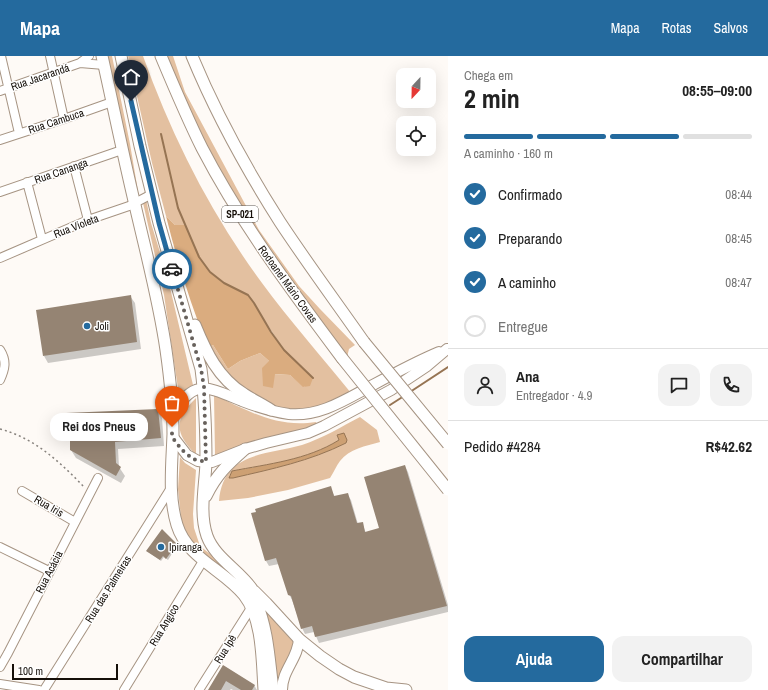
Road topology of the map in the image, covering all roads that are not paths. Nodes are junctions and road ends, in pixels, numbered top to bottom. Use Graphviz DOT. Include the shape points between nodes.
graph roads {
  1 [pos="1,56"];
  2 [pos="50,56"];
  3 [pos="89,56"];
  4 [pos="122,56"];
  5 [pos="161,56"];
  6 [pos="192,56"];
  7 [pos="103,61"];
  8 [pos="80,63"];
  9 [pos="54,73"];
  10 [pos="9,88"];
  11 [pos="0,91"];
  12 [pos="112,102"];
  13 [pos="64,119"];
  14 [pos="19,133"];
  15 [pos="0,140"];
  16 [pos="122,150"];
  17 [pos="74,166"];
  18 [pos="27,182"];
  19 [pos="0,192"];
  20 [pos="152,194"];
  21 [pos="134,203"];
  22 [pos="88,220"];
  23 [pos="42,239"];
  24 [pos="0,258"];
  25 [pos="176,282"];
  26 [pos="448,348"];
  27 [pos="0,350"];
  28 [pos="0,380"];
  29 [pos="204,387"];
  30 [pos="271,410"];
  31 [pos="172,416"];
  32 [pos="172,437"];
  33 [pos="448,444"];
  34 [pos="245,449"];
  35 [pos="206,462"];
  36 [pos="98,478"];
  37 [pos="171,488"];
  38 [pos="448,490"];
  39 [pos="22,491"];
  40 [pos="204,500"];
  41 [pos="75,522"];
  42 [pos="0,547"];
  43 [pos="203,561"];
  44 [pos="49,571"];
  45 [pos="252,589"];
  46 [pos="251,608"];
  47 [pos="300,639"];
  48 [pos="0,667"];
  49 [pos="0,684"];
  50 [pos="39,690"];
  51 [pos="44,690"];
  52 [pos="124,690"];
  53 [pos="199,690"];
  54 [pos="264,690"];
  55 [pos="273,690"];
  56 [pos="282,690"];
  57 [pos="406,690"];
  1 -- 10 [label="street"];
  2 -- 9 [label="street"];
  3 -- 8 [label="street, Rua Jacarandá"];
  4 -- 20 [label="highway"];
  5 -- 38 [label="highway, Rodoanel Mário Covas / SP-021, bridge" via="201,147 265,253 342,358"];
  6 -- 33 [label="highway, SP-021, bridge" via="237,149 281,224 364,342"];
  7 -- 8 [label="street, Rua Jacarandá"];
  7 -- 12 [label="highway"];
  8 -- 9 [label="street, Rua Jacarandá"];
  9 -- 10 [label="street, Rua Jacarandá"];
  9 -- 13 [label="street"];
  10 -- 11 [label="street, Rua Jacarandá"];
  10 -- 14 [label="street"];
  12 -- 13 [label="street, Rua Cambuca"];
  12 -- 16 [label="highway"];
  13 -- 14 [label="street, Rua Cambuca"];
  14 -- 15 [label="street, Rua Cambuca"];
  16 -- 17 [label="street, Rua Cananga"];
  16 -- 21 [label="highway"];
  17 -- 18 [label="street, Rua Cananga"];
  17 -- 22 [label="street"];
  18 -- 19 [label="street, Rua Cananga"];
  18 -- 23 [label="street"];
  20 -- 21 [label="street, Rua Violeta"];
  20 -- 25 [label="highway"];
  21 -- 22 [label="street, Rua Violeta"];
  21 -- 31 [label="highway" via="160,313"];
  22 -- 23 [label="street, Rua Violeta"];
  23 -- 24 [label="street, Rua Violeta"];
  25 -- 29 [label="highway" via="200,363"];
  25 -- 30 [label="highway" via="206,352 219,373 244,394"];
  26 -- 30 [label="main road" via="324,410 301,414"];
  26 -- 34 [label="main road" via="427,366 391,390 324,426 308,433"];
  27 -- 28 [label="street" via="6,364"];
  29 -- 30 [label="main road"];
  29 -- 31 [label="main road" via="186,395"];
  29 -- 35 [label="highway"];
  31 -- 32 [label="highway"];
  32 -- 35 [label="main road" via="187,455"];
  32 -- 37 [label="highway"];
  34 -- 35 [label="main road"];
  34 -- 40 [label="highway" via="223,468"];
  35 -- 40 [label="highway"];
  36 -- 41 [label="street, Rua Acácia"];
  37 -- 43 [label="highway" via="177,526 192,550"];
  37 -- 51 [label="street, Rua das Palmeiras"];
  39 -- 41 [label="street, Rua Iris"];
  40 -- 45 [label="highway" via="207,536 214,548"];
  41 -- 44 [label="street, Rua Acácia"];
  42 -- 44 [label="street"];
  43 -- 46 [label="highway" via="236,588"];
  43 -- 52 [label="street, Rua Angico"];
  44 -- 48 [label="street, Rua Acácia"];
  45 -- 47 [label="highway"];
  45 -- 55 [label="highway" via="265,626"];
  46 -- 53 [label="street, Rua Ipê"];
  46 -- 54 [label="highway" via="261,648"];
  47 -- 56 [label="main road" via="297,654 283,678"];
  47 -- 57 [label="highway" via="320,656 354,677 386,688"];
  49 -- 50 [label="street"];
}
